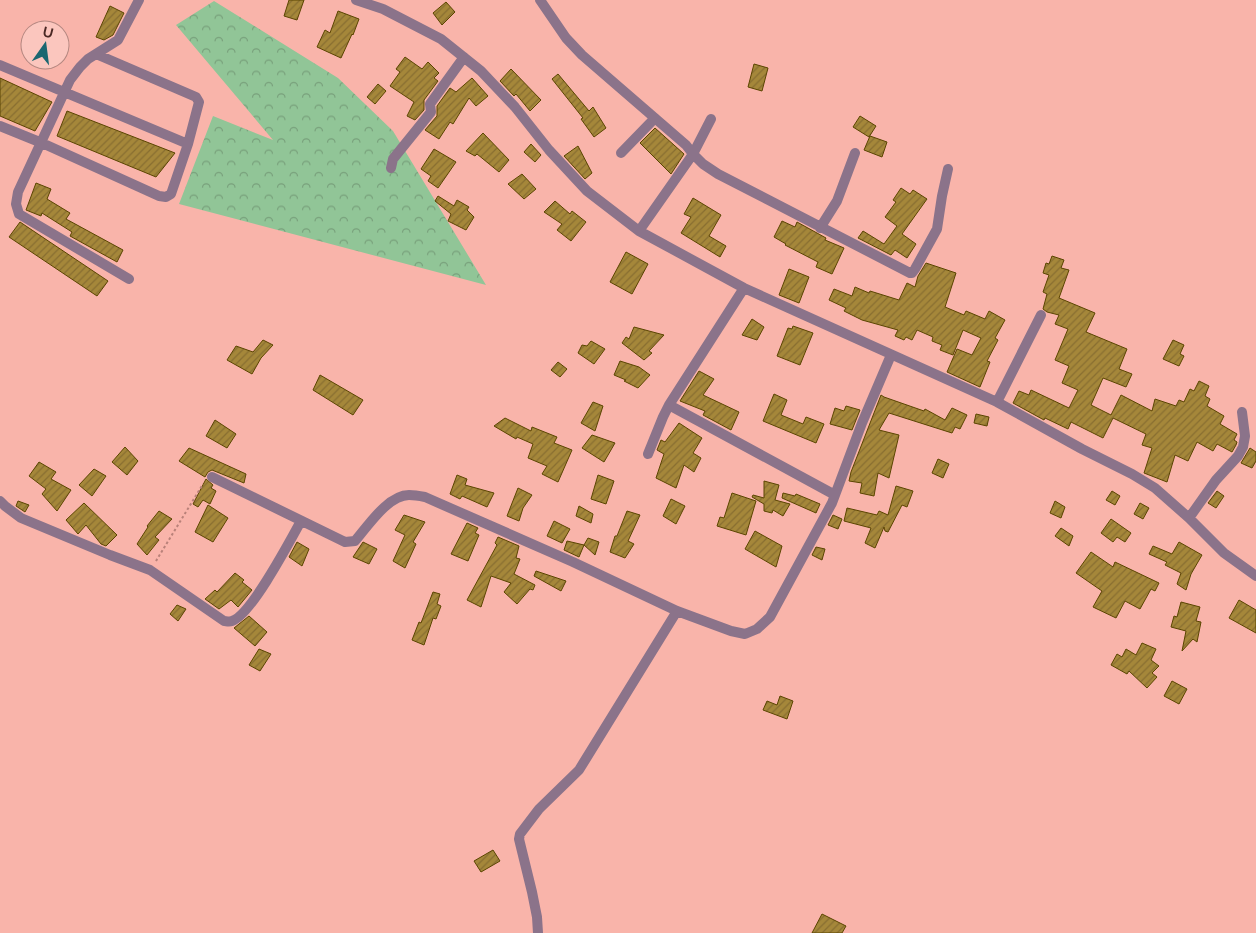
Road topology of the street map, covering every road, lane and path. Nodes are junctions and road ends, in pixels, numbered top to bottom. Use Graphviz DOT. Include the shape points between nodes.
graph roads {
  1 [pos="139,0"];
  2 [pos="356,0"];
  3 [pos="540,0"];
  4 [pos="96,54"];
  5 [pos="464,57"];
  6 [pos="0,65"];
  7 [pos="66,91"];
  8 [pos="656,118"];
  9 [pos="711,119"];
  10 [pos="0,126"];
  11 [pos="42,143"];
  12 [pos="188,144"];
  13 [pos="621,153"];
  14 [pos="855,153"];
  15 [pos="693,154"];
  16 [pos="390,168"];
  17 [pos="948,169"];
  18 [pos="820,228"];
  19 [pos="639,231"];
  20 [pos="129,279"];
  21 [pos="744,288"];
  22 [pos="1042,315"];
  23 [pos="891,354"];
  24 [pos="997,402"];
  25 [pos="669,405"];
  26 [pos="1242,412"];
  27 [pos="648,454"];
  28 [pos="212,477"];
  29 [pos="835,495"];
  30 [pos="0,500"];
  31 [pos="1189,518"];
  32 [pos="301,521"];
  33 [pos="150,570"];
  34 [pos="1256,576"];
  35 [pos="677,611"];
  36 [pos="538,933"];
  1 -- 4 [label="street" via="118,40"];
  2 -- 5 [label="street" via="383,9 441,39"];
  3 -- 8 [label="street" via="582,55"];
  4 -- 7 [label="street" via="80,67"];
  4 -- 12 [label="street" via="196,98 198,108"];
  5 -- 16 [label="street" via="430,104 431,112"];
  5 -- 19 [label="street" via="516,108 587,191"];
  6 -- 7 [label="street"];
  7 -- 11 [label="street"];
  7 -- 12 [label="street"];
  8 -- 13 [label="street"];
  8 -- 15 [label="street"];
  9 -- 15 [label="street"];
  10 -- 11 [label="street"];
  11 -- 12 [label="street" via="166,198 171,194"];
  11 -- 20 [label="street" via="18,192 16,204 20,214"];
  14 -- 18 [label="street" via="837,201"];
  15 -- 18 [label="street" via="718,174"];
  15 -- 19 [label="street"];
  17 -- 18 [label="street" via="937,229 912,273"];
  19 -- 21 [label="street"];
  21 -- 23 [label="street"];
  21 -- 25 [label="street"];
  22 -- 24 [label="street"];
  23 -- 24 [label="street"];
  23 -- 29 [label="street"];
  24 -- 31 [label="street" via="1132,474 1155,488"];
  25 -- 27 [label="street"];
  25 -- 29 [label="street"];
  26 -- 31 [label="street" via="1246,436 1243,447"];
  28 -- 32 [label="street"];
  28 -- 33 [label="path" via="206,478"];
  29 -- 35 [label="street" via="780,602 770,618 757,629 744,634 731,632"];
  30 -- 33 [label="street" via="22,518"];
  31 -- 34 [label="street" via="1224,553"];
  32 -- 33 [label="street" via="259,594 233,621 224,622"];
  32 -- 35 [label="street" via="350,543 390,501 408,495 425,497"];
  35 -- 36 [label="street" via="579,770 539,809 520,834"];
}
